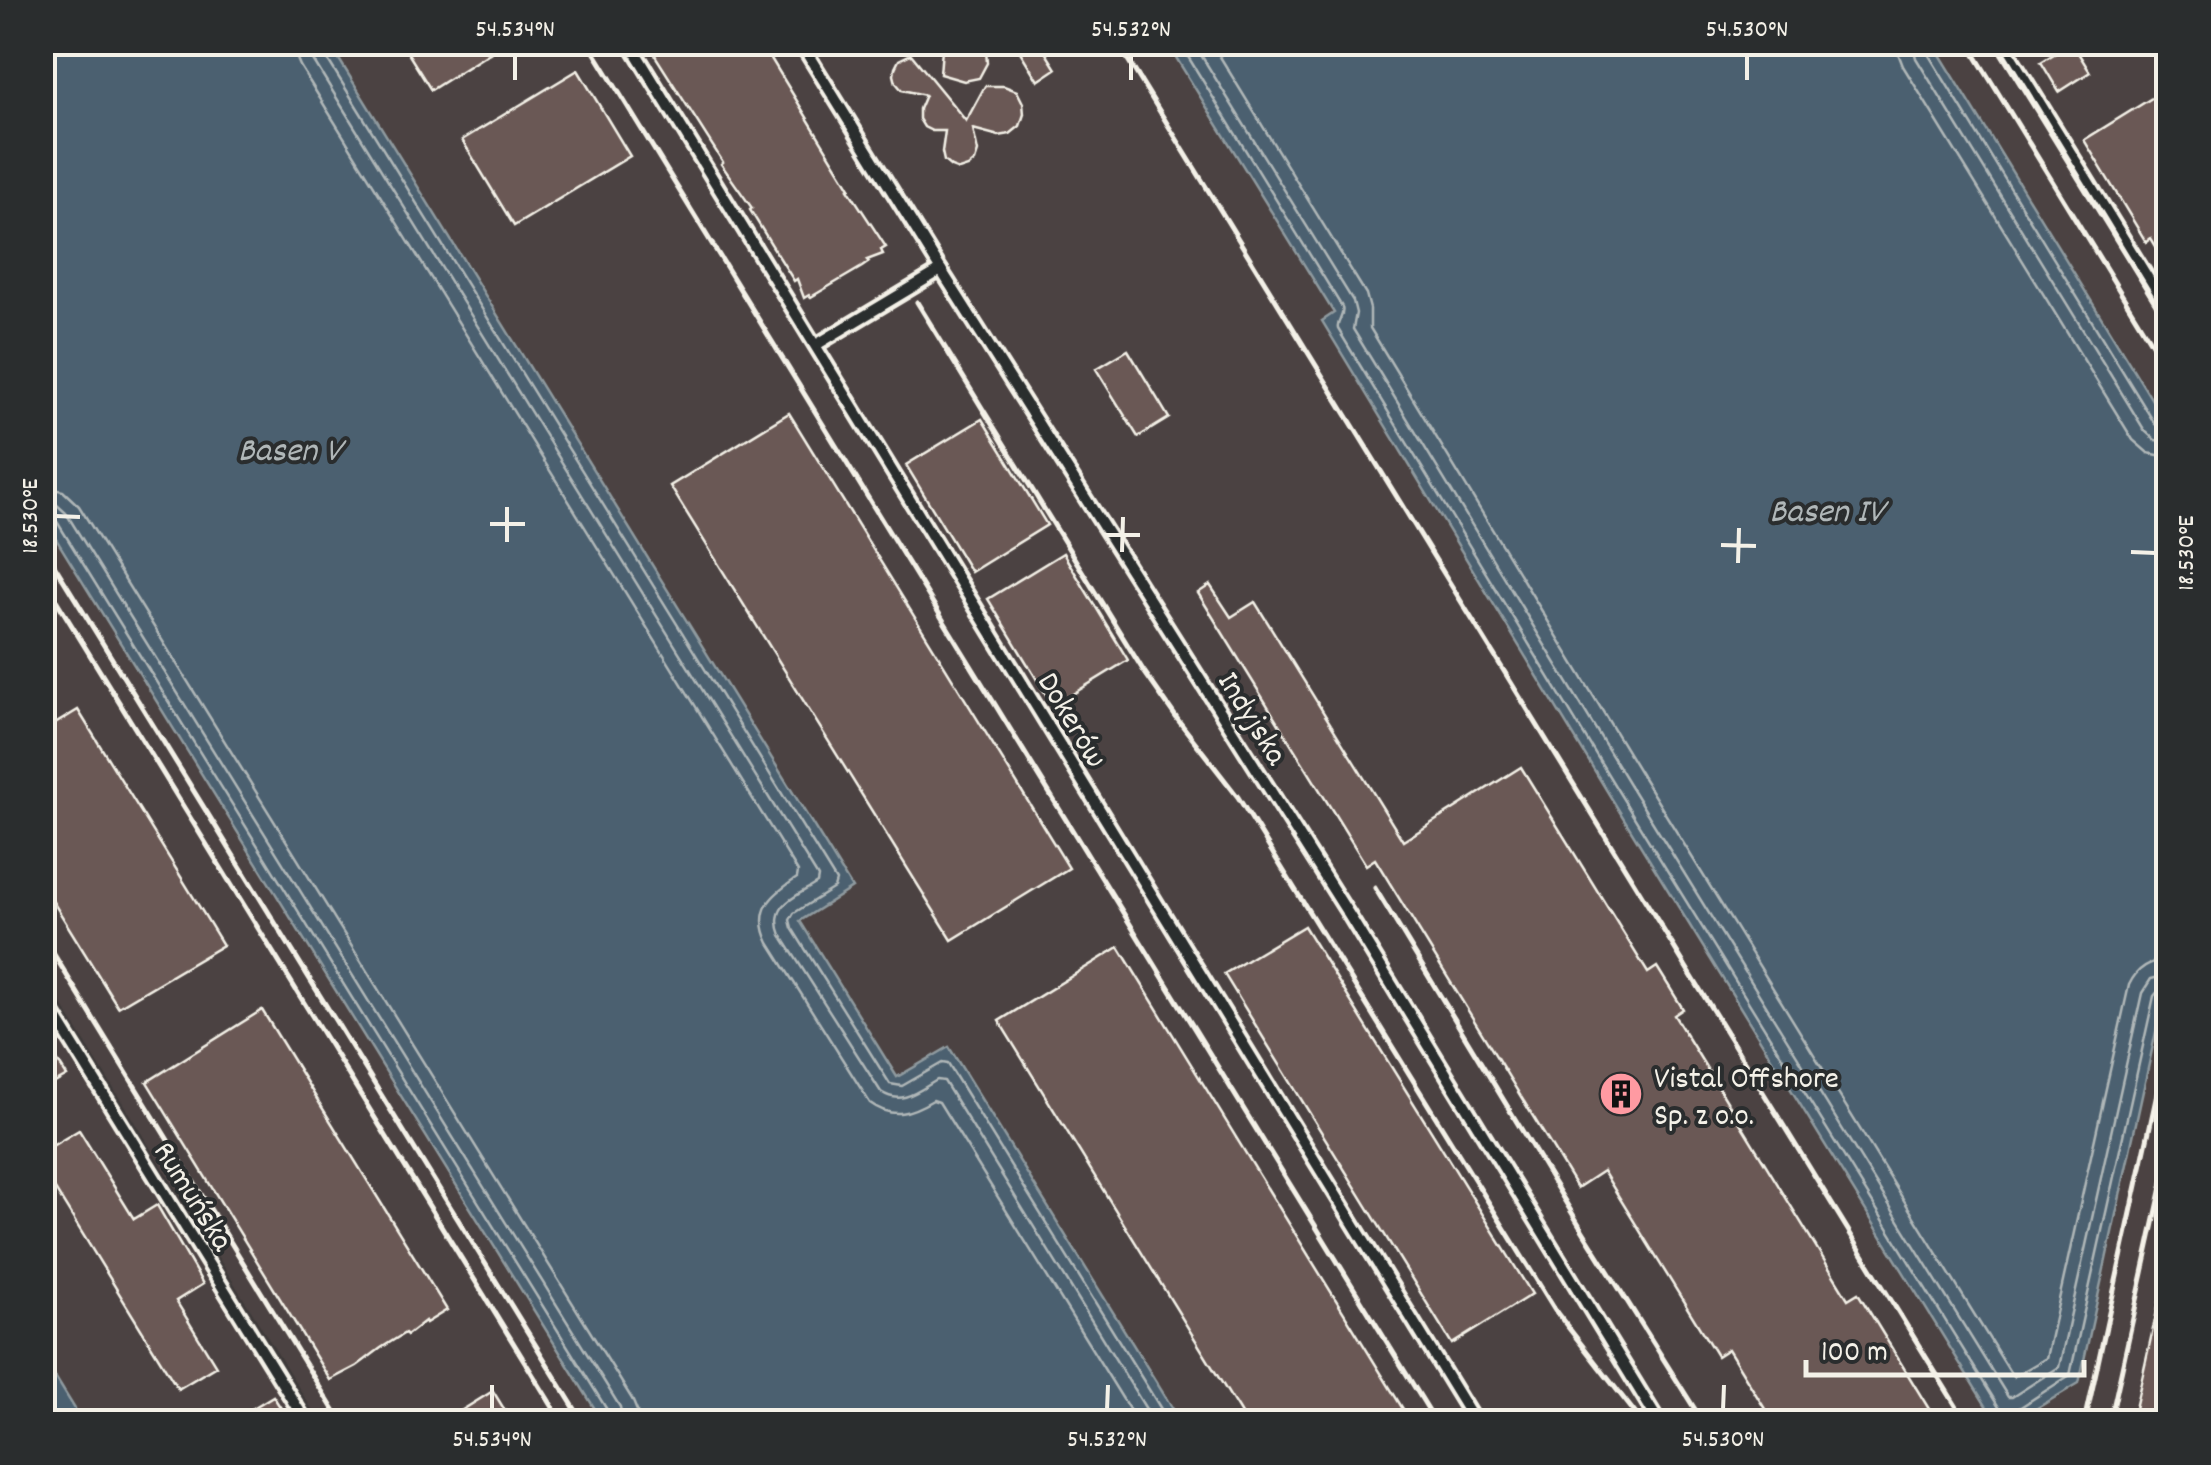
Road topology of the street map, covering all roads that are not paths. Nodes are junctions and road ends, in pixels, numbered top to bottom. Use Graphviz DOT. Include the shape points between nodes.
graph roads {
  1 [pos="629,42"];
  2 [pos="800,42"];
  3 [pos="2002,42"];
  4 [pos="941,270"];
  5 [pos="2168,311"];
  6 [pos="816,345"];
  7 [pos="42,994"];
  8 [pos="306,1422"];
  9 [pos="1475,1422"];
  10 [pos="1659,1422"];
  1 -- 6 [label="lane, Dokerów"];
  2 -- 4 [label="lane, Indyjska"];
  3 -- 5 [label="lane"];
  4 -- 6 [label="lane"];
  4 -- 10 [label="lane, Indyjska" via="1349,915"];
  6 -- 9 [label="lane, Dokerów"];
  7 -- 8 [label="lane, Rumuńska"];
}
